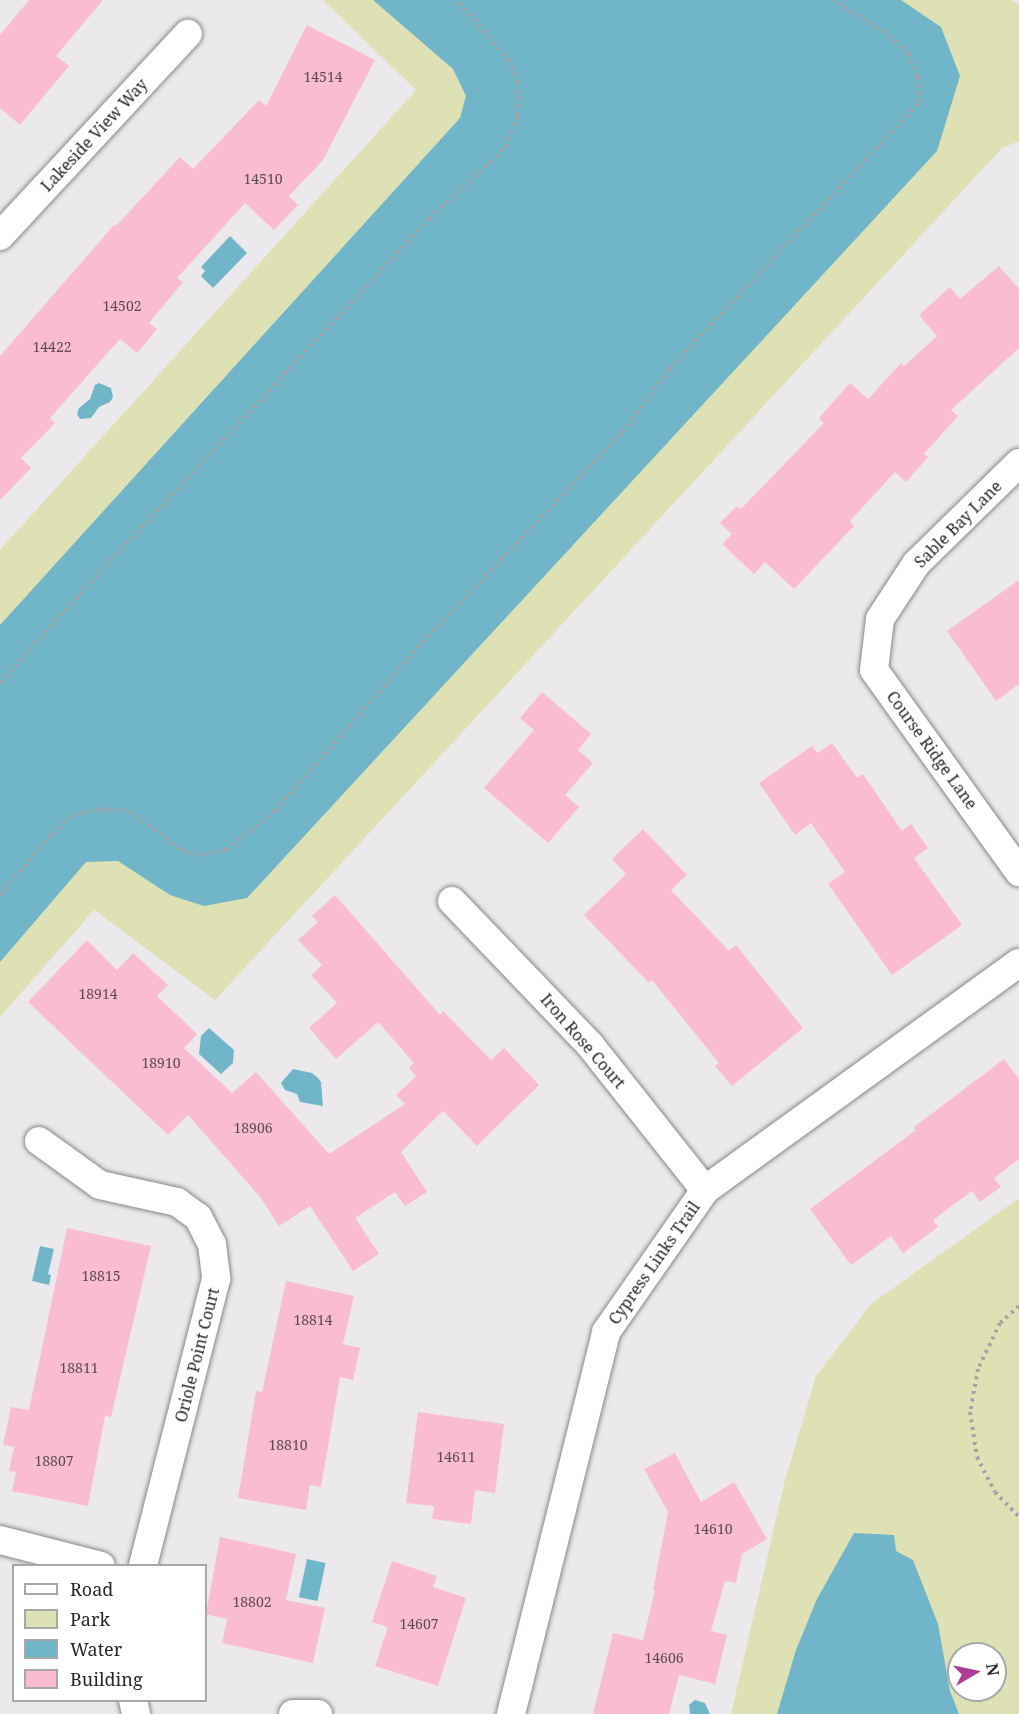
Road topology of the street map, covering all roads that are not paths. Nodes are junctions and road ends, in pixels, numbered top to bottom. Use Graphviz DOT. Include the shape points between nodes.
graph roads {
  1 [pos="188,34"];
  2 [pos="0,236"];
  3 [pos="1019,463"];
  4 [pos="880,619"];
  5 [pos="1019,872"];
  6 [pos="452,901"];
  7 [pos="1019,963"];
  8 [pos="39,1142"];
  9 [pos="705,1190"];
  10 [pos="0,1540"];
  11 [pos="93,1564"];
  12 [pos="144,1564"];
  13 [pos="293,1714"];
  14 [pos="318,1714"];
  15 [pos="511,1714"];
  1 -- 2 [label="street, Lakeside View Way"];
  3 -- 4 [label="street, Sable Bay Lane" via="916,564"];
  4 -- 5 [label="street, Course Ridge Lane" via="874,670"];
  6 -- 9 [label="street, Iron Rose Court" via="590,1045"];
  7 -- 9 [label="street, Cypress Links Trail"];
  8 -- 12 [label="street, Oriole Point Court" via="100,1185 177,1202 198,1217 212,1244 216,1279"];
  9 -- 15 [label="street, Cypress Links Trail" via="606,1332"];
  10 -- 11 [label="street"];
  13 -- 14 [label="street"];
}
